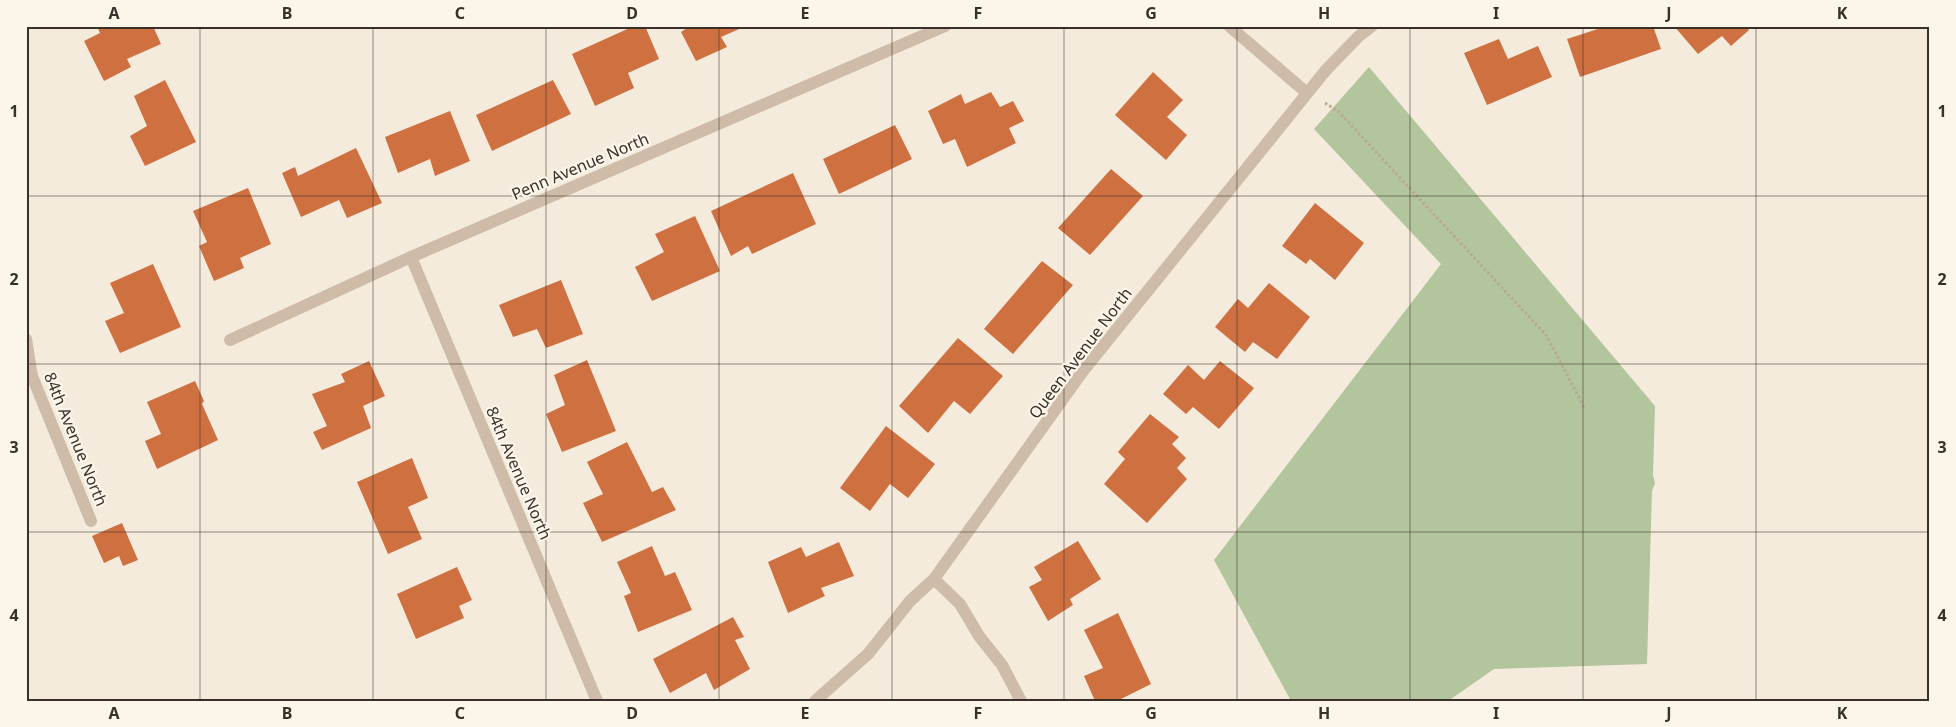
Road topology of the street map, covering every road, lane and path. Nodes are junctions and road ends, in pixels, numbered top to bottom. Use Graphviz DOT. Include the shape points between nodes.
graph roads {
  1 [pos="945,26"];
  2 [pos="1229,26"];
  3 [pos="1372,26"];
  4 [pos="1307,93"];
  5 [pos="411,257"];
  6 [pos="26,339"];
  7 [pos="230,340"];
  8 [pos="1584,407"];
  9 [pos="91,521"];
  10 [pos="934,579"];
  11 [pos="597,701"];
  12 [pos="815,701"];
  13 [pos="1021,701"];
  1 -- 5 [label="street, Penn Avenue North"];
  2 -- 4 [label="street"];
  3 -- 4 [label="street, Queen Avenue North" via="1358,36"];
  4 -- 8 [label="path" via="1338,111 1546,335"];
  4 -- 10 [label="street, Queen Avenue North" via="1083,371"];
  5 -- 7 [label="street, Penn Avenue North"];
  5 -- 11 [label="street, 84th Avenue North"];
  6 -- 9 [label="street, 84th Avenue North" via="32,376"];
  10 -- 12 [label="street, Queen Avenue North" via="910,601 868,654"];
  10 -- 13 [label="street" via="960,604 1002,665"];
}
